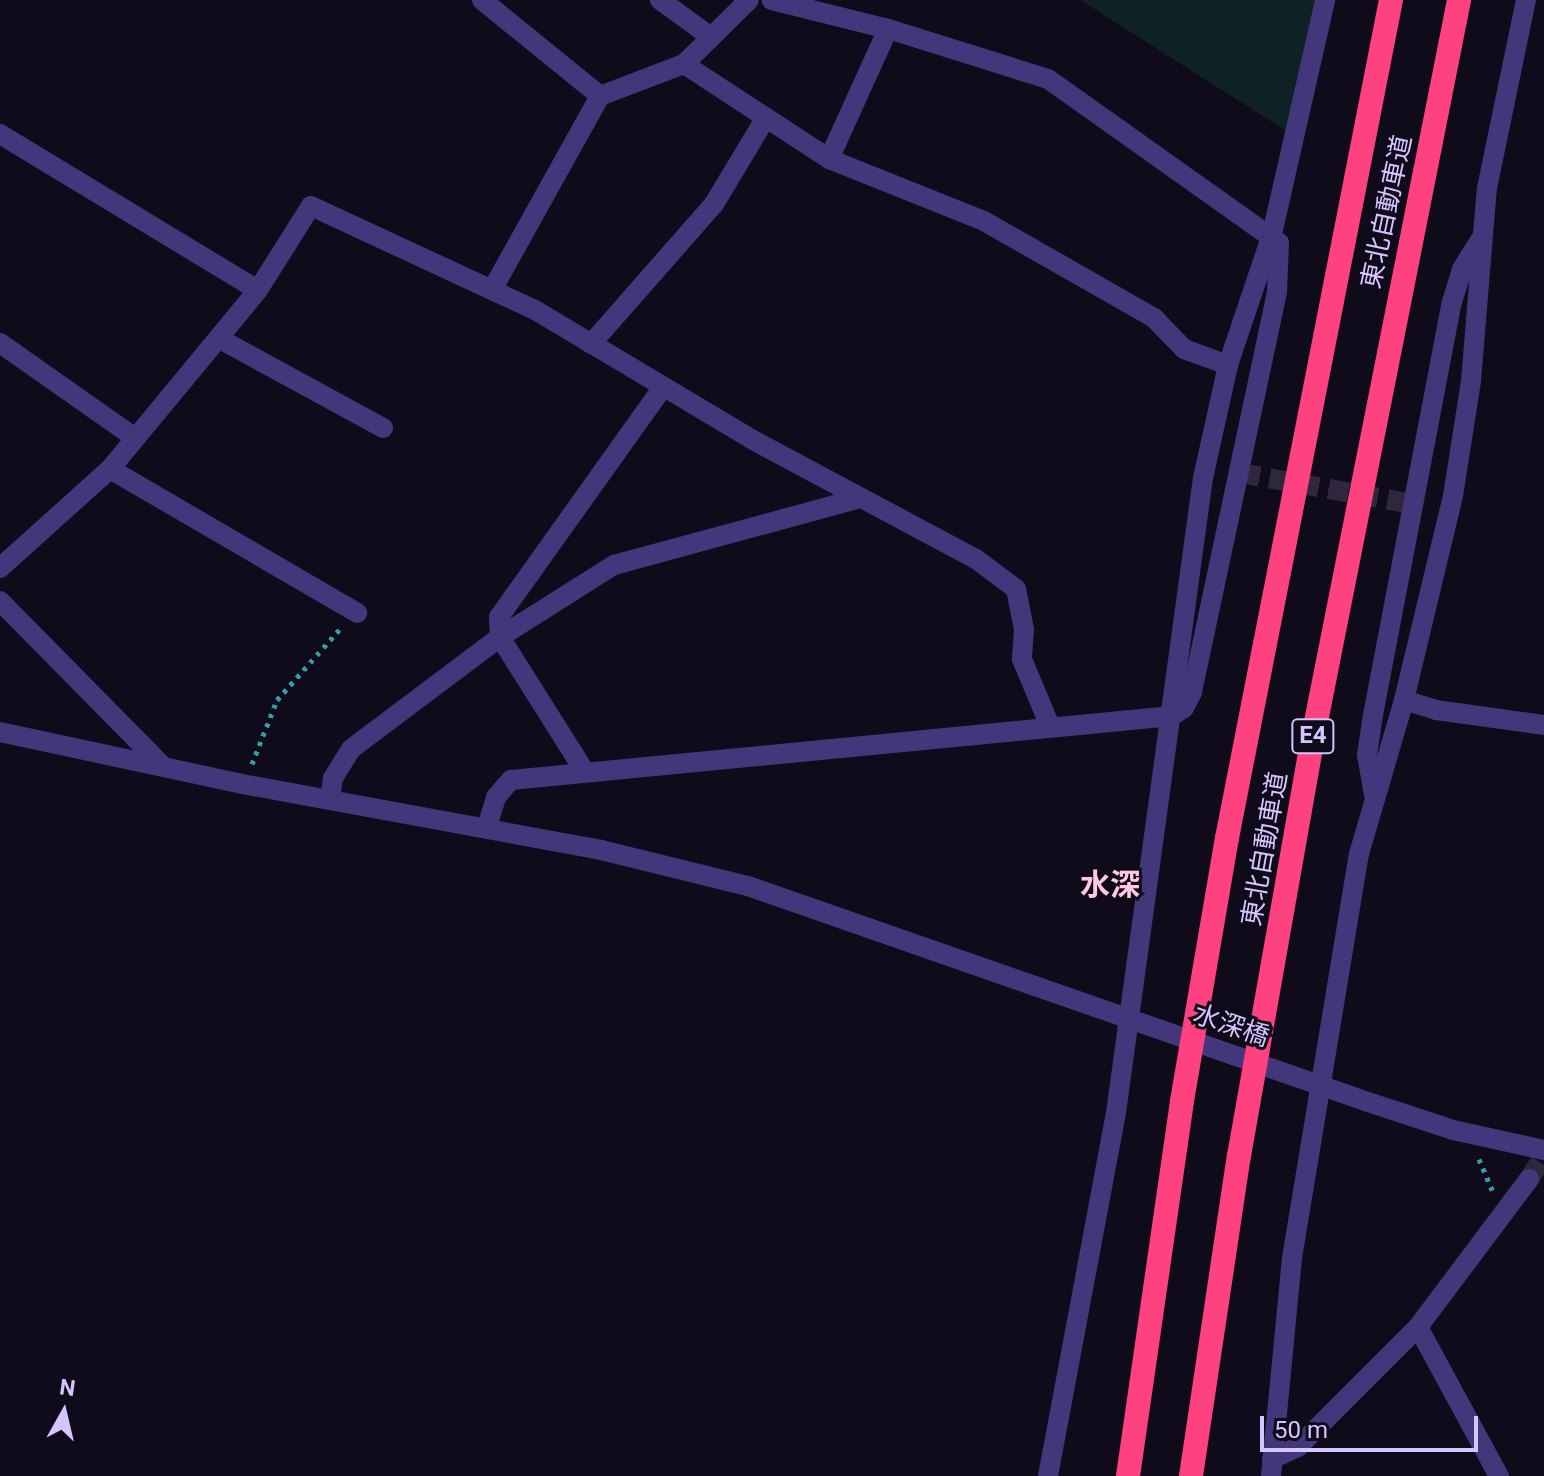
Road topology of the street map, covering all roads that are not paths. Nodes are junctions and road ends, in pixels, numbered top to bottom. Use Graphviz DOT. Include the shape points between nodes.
graph roads {
  1 [pos="482,0"];
  2 [pos="660,0"];
  3 [pos="749,0"];
  4 [pos="772,0"];
  5 [pos="1325,0"];
  6 [pos="1391,0"];
  7 [pos="1459,0"];
  8 [pos="1526,0"];
  9 [pos="888,29"];
  10 [pos="711,37"];
  11 [pos="684,64"];
  12 [pos="600,96"];
  13 [pos="765,119"];
  14 [pos="0,134"];
  15 [pos="829,159"];
  16 [pos="1272,234"];
  17 [pos="1483,235"];
  18 [pos="258,290"];
  19 [pos="492,290"];
  20 [pos="218,338"];
  21 [pos="0,343"];
  22 [pos="591,344"];
  23 [pos="1228,365"];
  24 [pos="663,387"];
  25 [pos="383,428"];
  26 [pos="135,438"];
  27 [pos="110,469"];
  28 [pos="860,498"];
  29 [pos="0,568"];
  30 [pos="0,601"];
  31 [pos="357,613"];
  32 [pos="499,627"];
  33 [pos="1404,700"];
  34 [pos="1172,716"];
  35 [pos="1049,724"];
  36 [pos="1544,725"];
  37 [pos="0,732"];
  38 [pos="161,764"];
  39 [pos="585,772"];
  40 [pos="330,799"];
  41 [pos="1374,799"];
  42 [pos="487,827"];
  43 [pos="1544,1150"];
  44 [pos="1529,1179"];
  45 [pos="1418,1327"];
  46 [pos="1272,1467"];
  47 [pos="1048,1476"];
  48 [pos="1128,1476"];
  49 [pos="1191,1476"];
  50 [pos="1499,1476"];
  1 -- 12 [label="street"];
  2 -- 10 [label="street"];
  3 -- 10 [label="street"];
  4 -- 9 [label="street"];
  5 -- 16 [label="street"];
  6 -- 48 [label="highway, 東北自動車道" via="1230,824 1182,1101"];
  7 -- 49 [label="highway, 東北自動車道 / E4" via="1335,609 1239,1156"];
  8 -- 17 [label="street"];
  9 -- 15 [label="street"];
  9 -- 16 [label="street" via="1048,79"];
  10 -- 11 [label="street"];
  11 -- 12 [label="street"];
  11 -- 13 [label="street"];
  12 -- 19 [label="street"];
  13 -- 15 [label="street"];
  13 -- 22 [label="street" via="714,204"];
  14 -- 18 [label="street"];
  15 -- 23 [label="street" via="984,221 1154,318 1184,349"];
  16 -- 23 [label="street"];
  16 -- 34 [label="street" via="1281,256 1277,291 1203,652 1192,692"];
  17 -- 33 [label="street" via="1471,381 1453,496"];
  17 -- 41 [label="street" via="1462,269 1440,364 1373,715 1367,755"];
  18 -- 19 [label="street" via="311,206"];
  18 -- 20 [label="street"];
  19 -- 22 [label="street"];
  20 -- 25 [label="street"];
  20 -- 26 [label="street"];
  21 -- 26 [label="street"];
  22 -- 24 [label="street"];
  23 -- 34 [label="street" via="1187,570"];
  24 -- 28 [label="street"];
  24 -- 32 [label="street"];
  26 -- 27 [label="street"];
  27 -- 29 [label="street"];
  27 -- 31 [label="street"];
  28 -- 32 [label="street" via="614,565"];
  28 -- 35 [label="street" via="976,559 1016,589 1024,629 1022,659"];
  30 -- 38 [label="street"];
  32 -- 39 [label="street"];
  32 -- 40 [label="street" via="351,749 333,778"];
  33 -- 36 [label="street" via="1436,710"];
  33 -- 41 [label="street"];
  34 -- 35 [label="street"];
  34 -- 47 [label="street" via="1116,1113"];
  35 -- 39 [label="street" via="693,766"];
  37 -- 38 [label="street, 水深橋"];
  38 -- 40 [label="street, 水深橋"];
  39 -- 42 [label="street" via="511,780 496,797"];
  40 -- 42 [label="street, 水深橋"];
  41 -- 46 [label="street" via="1359,854 1292,1258"];
  42 -- 43 [label="street, 水深橋" via="748,886 1368,1102 1453,1130"];
  44 -- 45 [label="street"];
  45 -- 46 [label="street"];
  45 -- 50 [label="street"];
}
